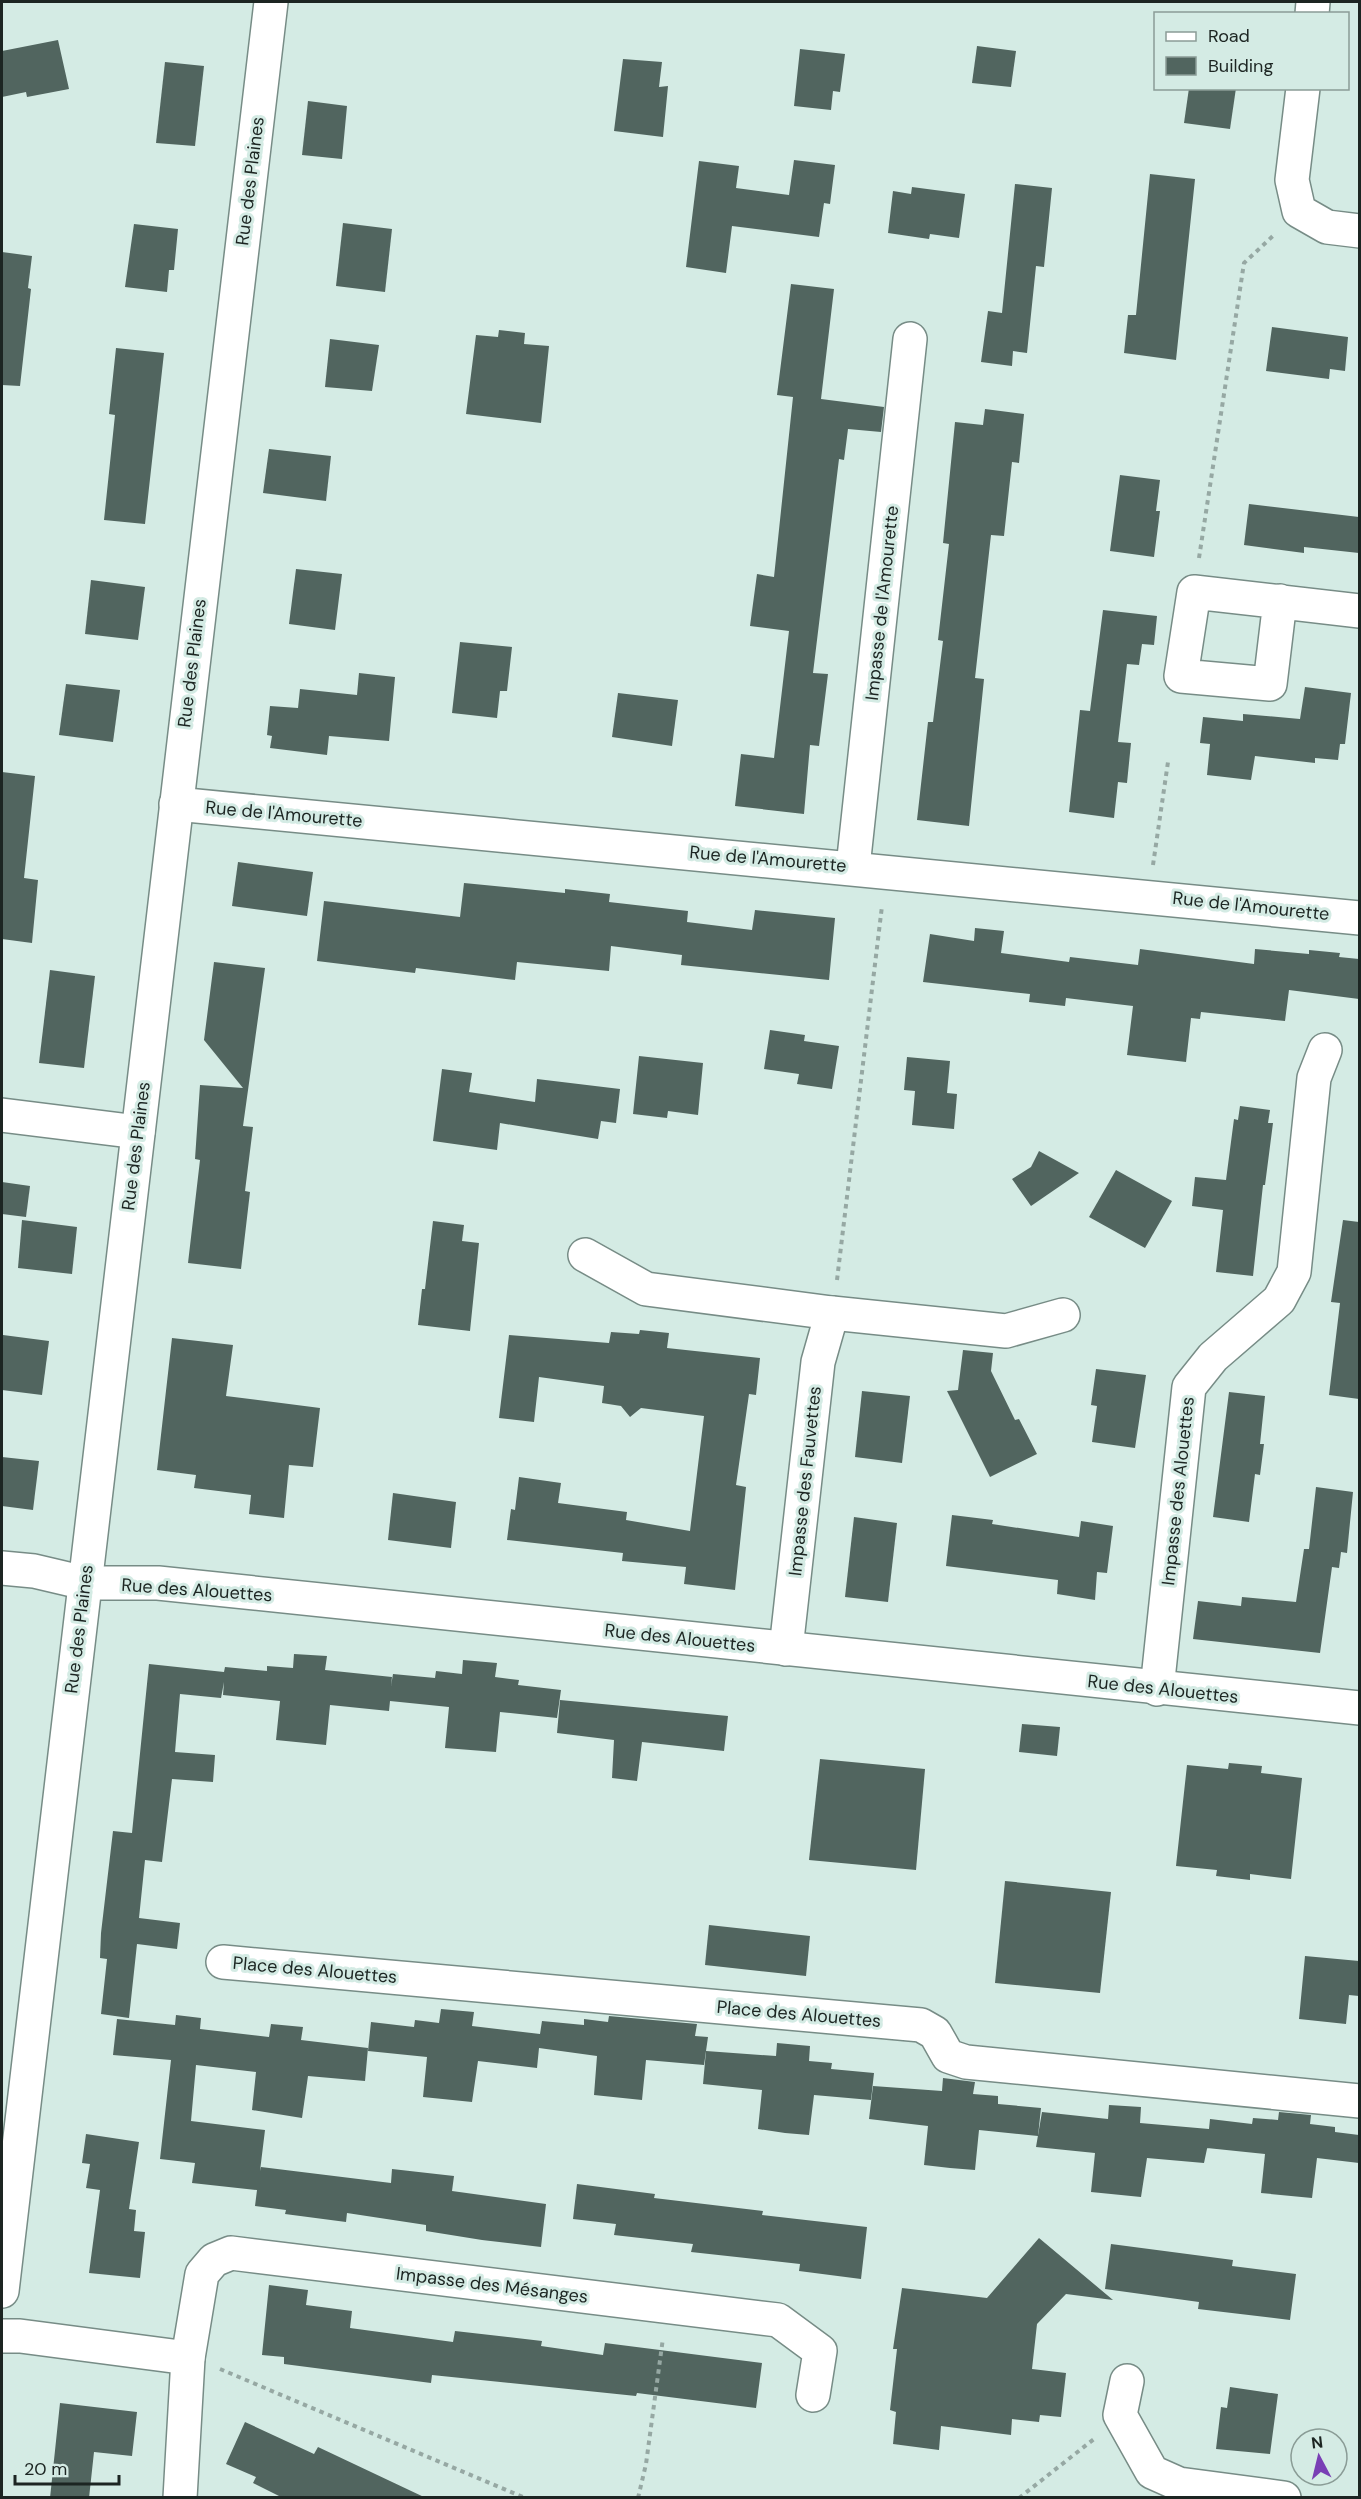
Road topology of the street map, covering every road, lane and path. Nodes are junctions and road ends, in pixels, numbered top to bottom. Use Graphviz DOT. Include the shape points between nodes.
graph roads {
  1 [pos="271,2"];
  2 [pos="1303,90"];
  3 [pos="1299,211"];
  4 [pos="1359,231"];
  5 [pos="910,339"];
  6 [pos="1194,592"];
  7 [pos="1280,601"];
  8 [pos="1359,611"];
  9 [pos="1168,762"];
  10 [pos="176,804"];
  11 [pos="853,867"];
  12 [pos="886,870"];
  13 [pos="1149,896"];
  14 [pos="1359,918"];
  15 [pos="1325,1050"];
  16 [pos="2,1116"];
  17 [pos="138,1132"];
  18 [pos="585,1256"];
  19 [pos="832,1313"];
  20 [pos="1063,1315"];
  21 [pos="2,1568"];
  22 [pos="85,1583"];
  23 [pos="786,1649"];
  24 [pos="1156,1689"];
  25 [pos="1359,1708"];
  26 [pos="223,1962"];
  27 [pos="1359,2101"];
  28 [pos="2,2291"];
  29 [pos="667,2306"];
  30 [pos="2,2336"];
  31 [pos="188,2358"];
  32 [pos="1127,2381"];
  33 [pos="813,2395"];
  34 [pos="1120,2415"];
  35 [pos="180,2498"];
  36 [pos="525,2498"];
  37 [pos="638,2498"];
  38 [pos="1018,2498"];
  39 [pos="1284,2498"];
  1 -- 10 [label="street, Rue des Plaines"];
  2 -- 3 [label="street" via="1292,180"];
  3 -- 4 [label="street" via="1327,227"];
  3 -- 6 [label="path" via="1244,263"];
  5 -- 11 [label="street, Impasse de l'Amourette"];
  6 -- 7 [label="street"];
  6 -- 7 [label="street" via="1181,676 1270,684"];
  7 -- 8 [label="street"];
  9 -- 13 [label="path"];
  10 -- 11 [label="street, Rue de l'Amourette"];
  10 -- 17 [label="street, Rue des Plaines"];
  11 -- 12 [label="street, Rue de l'Amourette"];
  12 -- 13 [label="street, Rue de l'Amourette"];
  12 -- 19 [label="path"];
  13 -- 14 [label="street, Rue de l'Amourette"];
  15 -- 24 [label="street, Impasse des Alouettes" via="1314,1078 1294,1272 1279,1300 1213,1357 1189,1387"];
  16 -- 17 [label="street"];
  17 -- 22 [label="street, Rue des Plaines"];
  18 -- 19 [label="street" via="646,1289"];
  19 -- 20 [label="street" via="1006,1331"];
  19 -- 23 [label="street, Impasse des Fauvettes" via="818,1362"];
  21 -- 22 [label="street, Rue des Alouettes"];
  22 -- 23 [label="street, Rue des Alouettes" via="158,1583"];
  22 -- 28 [label="street, Rue des Plaines"];
  23 -- 24 [label="street, Rue des Alouettes"];
  24 -- 25 [label="street, Rue des Alouettes"];
  26 -- 27 [label="street, Place des Alouettes" via="921,2025 935,2033 948,2056 966,2062"];
  29 -- 31 [label="street, Impasse des Mésanges" via="231,2253 214,2260 202,2274"];
  29 -- 33 [label="street, Impasse des Mésanges" via="778,2320 820,2350"];
  29 -- 37 [label="path"];
  30 -- 31 [label="street"];
  31 -- 35 [label="street, Impasse des Mésanges"];
  31 -- 36 [label="path" via="242,2377"];
  32 -- 34 [label="street"];
  34 -- 38 [label="path" via="1103,2433"];
  34 -- 39 [label="street" via="1152,2472 1179,2484"];
}
